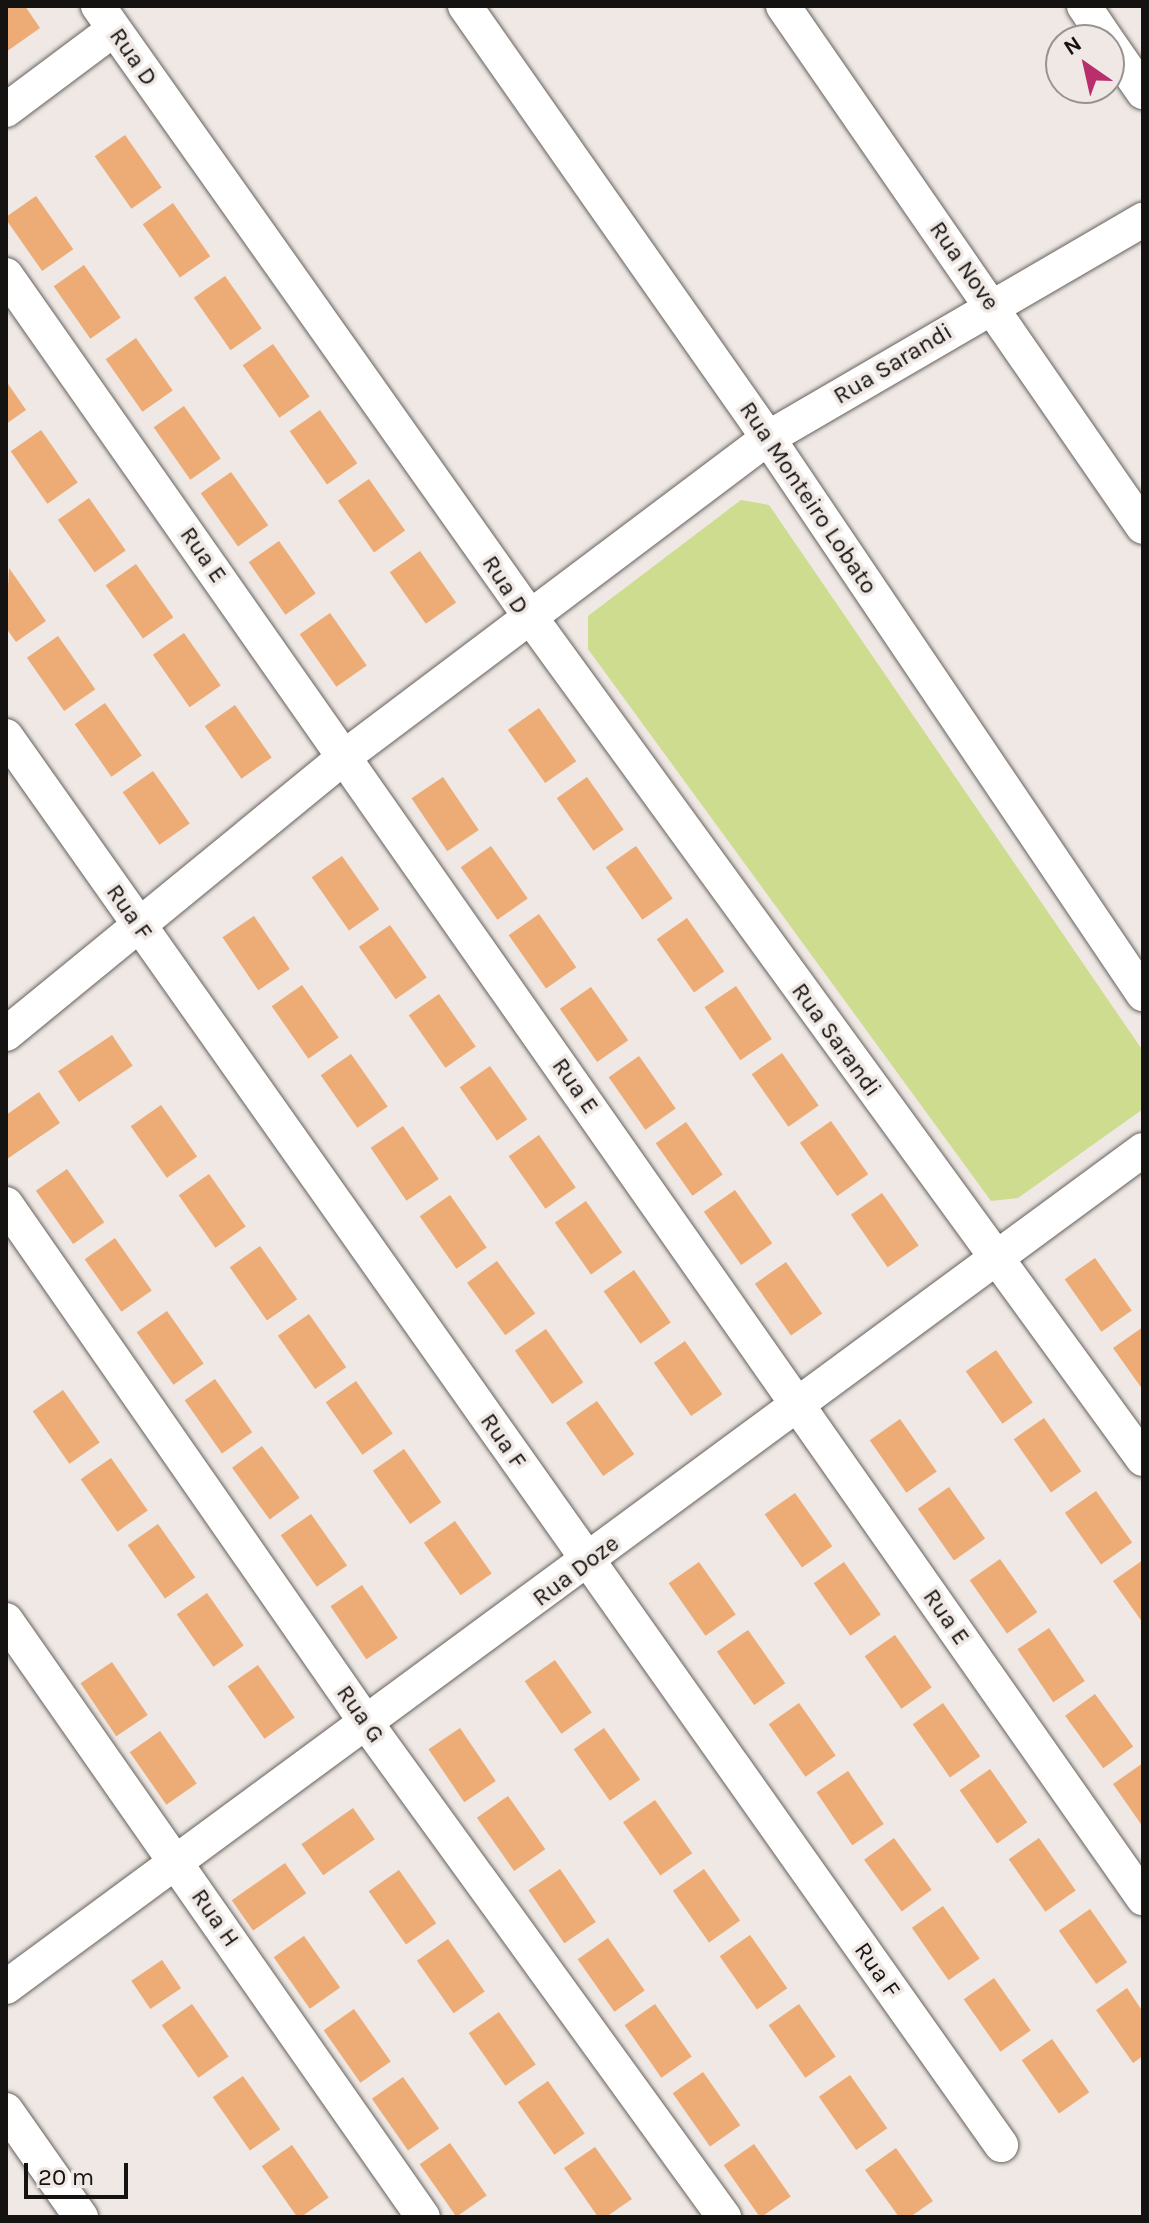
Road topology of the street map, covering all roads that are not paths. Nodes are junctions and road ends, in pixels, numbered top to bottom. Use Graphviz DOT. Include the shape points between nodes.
graph roads {
  1 [pos="465,6"];
  2 [pos="783,6"];
  3 [pos="1084,6"];
  4 [pos="105,18"];
  5 [pos="1096,24"];
  6 [pos="1125,66"];
  7 [pos="1143,92"];
  8 [pos="6,110"];
  9 [pos="1143,220"];
  10 [pos="6,275"];
  11 [pos="992,305"];
  12 [pos="768,438"];
  13 [pos="1143,527"];
  14 [pos="531,618"];
  15 [pos="6,736"];
  16 [pos="344,757"];
  17 [pos="138,926"];
  18 [pos="1143,994"];
  19 [pos="6,1034"];
  20 [pos="1143,1150"];
  21 [pos="6,1204"];
  22 [pos="994,1257"];
  23 [pos="798,1405"];
  24 [pos="1143,1459"];
  25 [pos="588,1562"];
  26 [pos="6,1620"];
  27 [pos="367,1724"];
  28 [pos="177,1863"];
  29 [pos="1143,1898"];
  30 [pos="6,1987"];
  31 [pos="6,2110"];
  32 [pos="1001,2145"];
  33 [pos="81,2217"];
  34 [pos="423,2217"];
  35 [pos="724,2217"];
  1 -- 12 [label="street, Rua Monteiro Lobato"];
  2 -- 11 [label="street, Rua Nove"];
  3 -- 5 [label="street"];
  4 -- 8 [label="street"];
  4 -- 14 [label="street, Rua D"];
  6 -- 7 [label="street"];
  9 -- 11 [label="street, Rua Sarandi"];
  10 -- 16 [label="street, Rua E"];
  11 -- 12 [label="street, Rua Sarandi"];
  11 -- 13 [label="street, Rua Nove"];
  12 -- 14 [label="street, Rua Sarandi"];
  12 -- 18 [label="street, Rua Monteiro Lobato"];
  14 -- 16 [label="street, Rua D"];
  14 -- 22 [label="street, Rua Sarandi"];
  15 -- 17 [label="street, Rua F"];
  16 -- 17 [label="street, Rua D"];
  16 -- 23 [label="street, Rua E"];
  17 -- 19 [label="street, Rua D"];
  17 -- 25 [label="street, Rua F"];
  20 -- 22 [label="street, Rua Doze"];
  21 -- 27 [label="street, Rua G"];
  22 -- 23 [label="street, Rua Doze"];
  22 -- 24 [label="street, Rua Sarandi"];
  23 -- 25 [label="street, Rua Doze"];
  23 -- 29 [label="street, Rua E"];
  25 -- 27 [label="street, Rua Doze"];
  25 -- 32 [label="street, Rua F"];
  26 -- 28 [label="street, Rua H"];
  27 -- 28 [label="street, Rua Doze"];
  27 -- 35 [label="street, Rua G"];
  28 -- 30 [label="street, Rua Doze"];
  28 -- 34 [label="street, Rua H"];
  31 -- 33 [label="street"];
}
